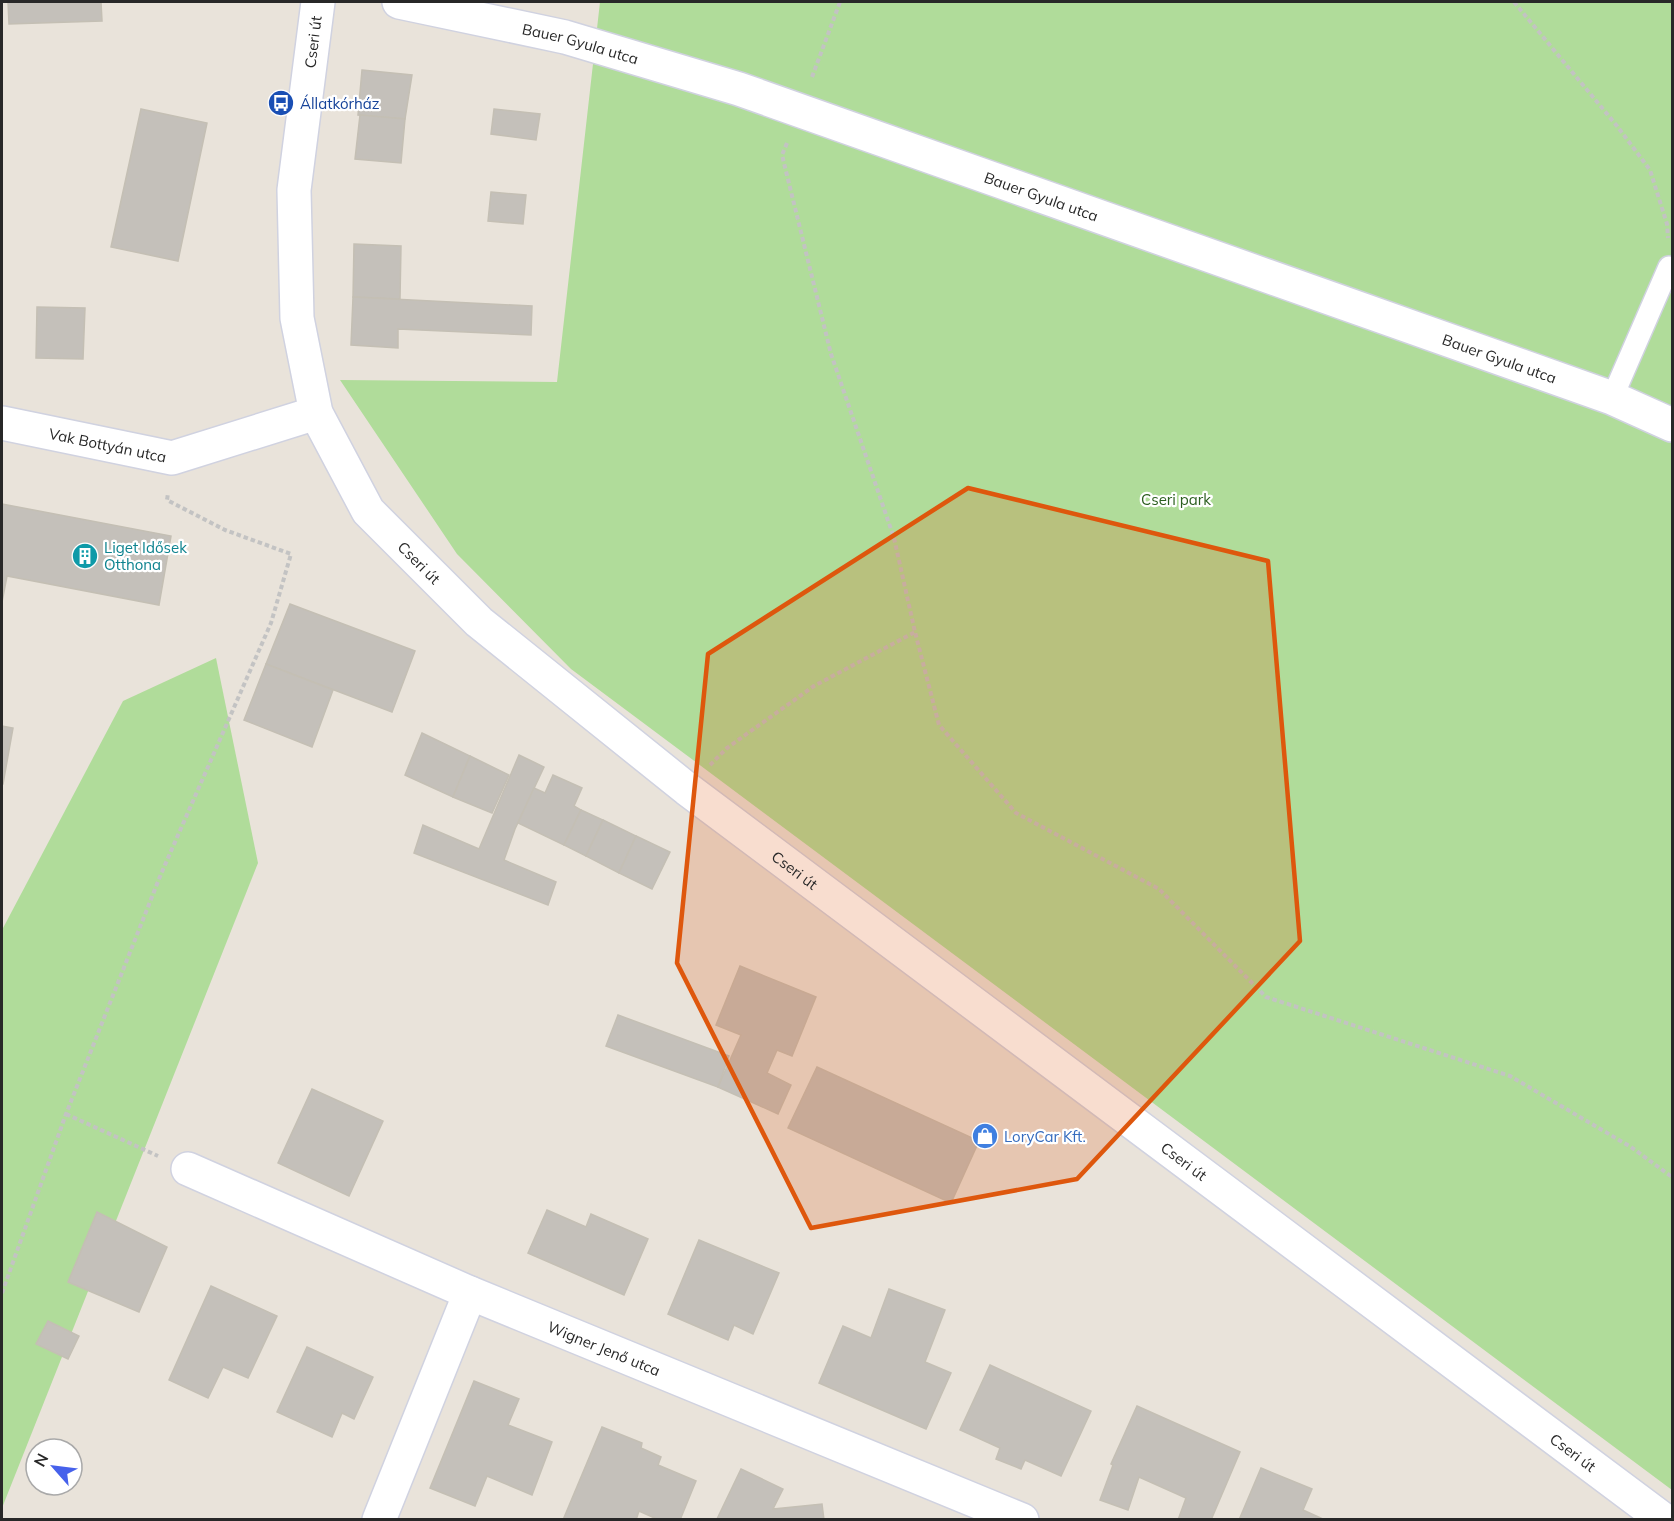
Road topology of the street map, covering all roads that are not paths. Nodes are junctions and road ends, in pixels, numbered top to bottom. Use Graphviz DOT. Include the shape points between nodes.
graph roads {
  1 [pos="318,2"];
  2 [pos="399,2"];
  3 [pos="1670,267"];
  4 [pos="1612,398"];
  5 [pos="316,414"];
  6 [pos="2,423"];
  7 [pos="1672,424"];
  8 [pos="188,1169"];
  9 [pos="470,1293"];
  10 [pos="379,1520"];
  11 [pos="1023,1520"];
  12 [pos="1664,1520"];
  1 -- 5 [label="street, Cseri út" via="294,190 297,318"];
  2 -- 4 [label="street, Bauer Gyula utca" via="565,37 800,109"];
  3 -- 4 [label="lane"];
  4 -- 7 [label="street, Bauer Gyula utca"];
  5 -- 6 [label="street, Vak Bottyán utca" via="172,458"];
  5 -- 12 [label="street, Cseri út" via="368,511 479,622 687,789"];
  8 -- 9 [label="street, Wigner Jenő utca"];
  9 -- 10 [label="street"];
  9 -- 11 [label="street, Wigner Jenő utca"];
}
